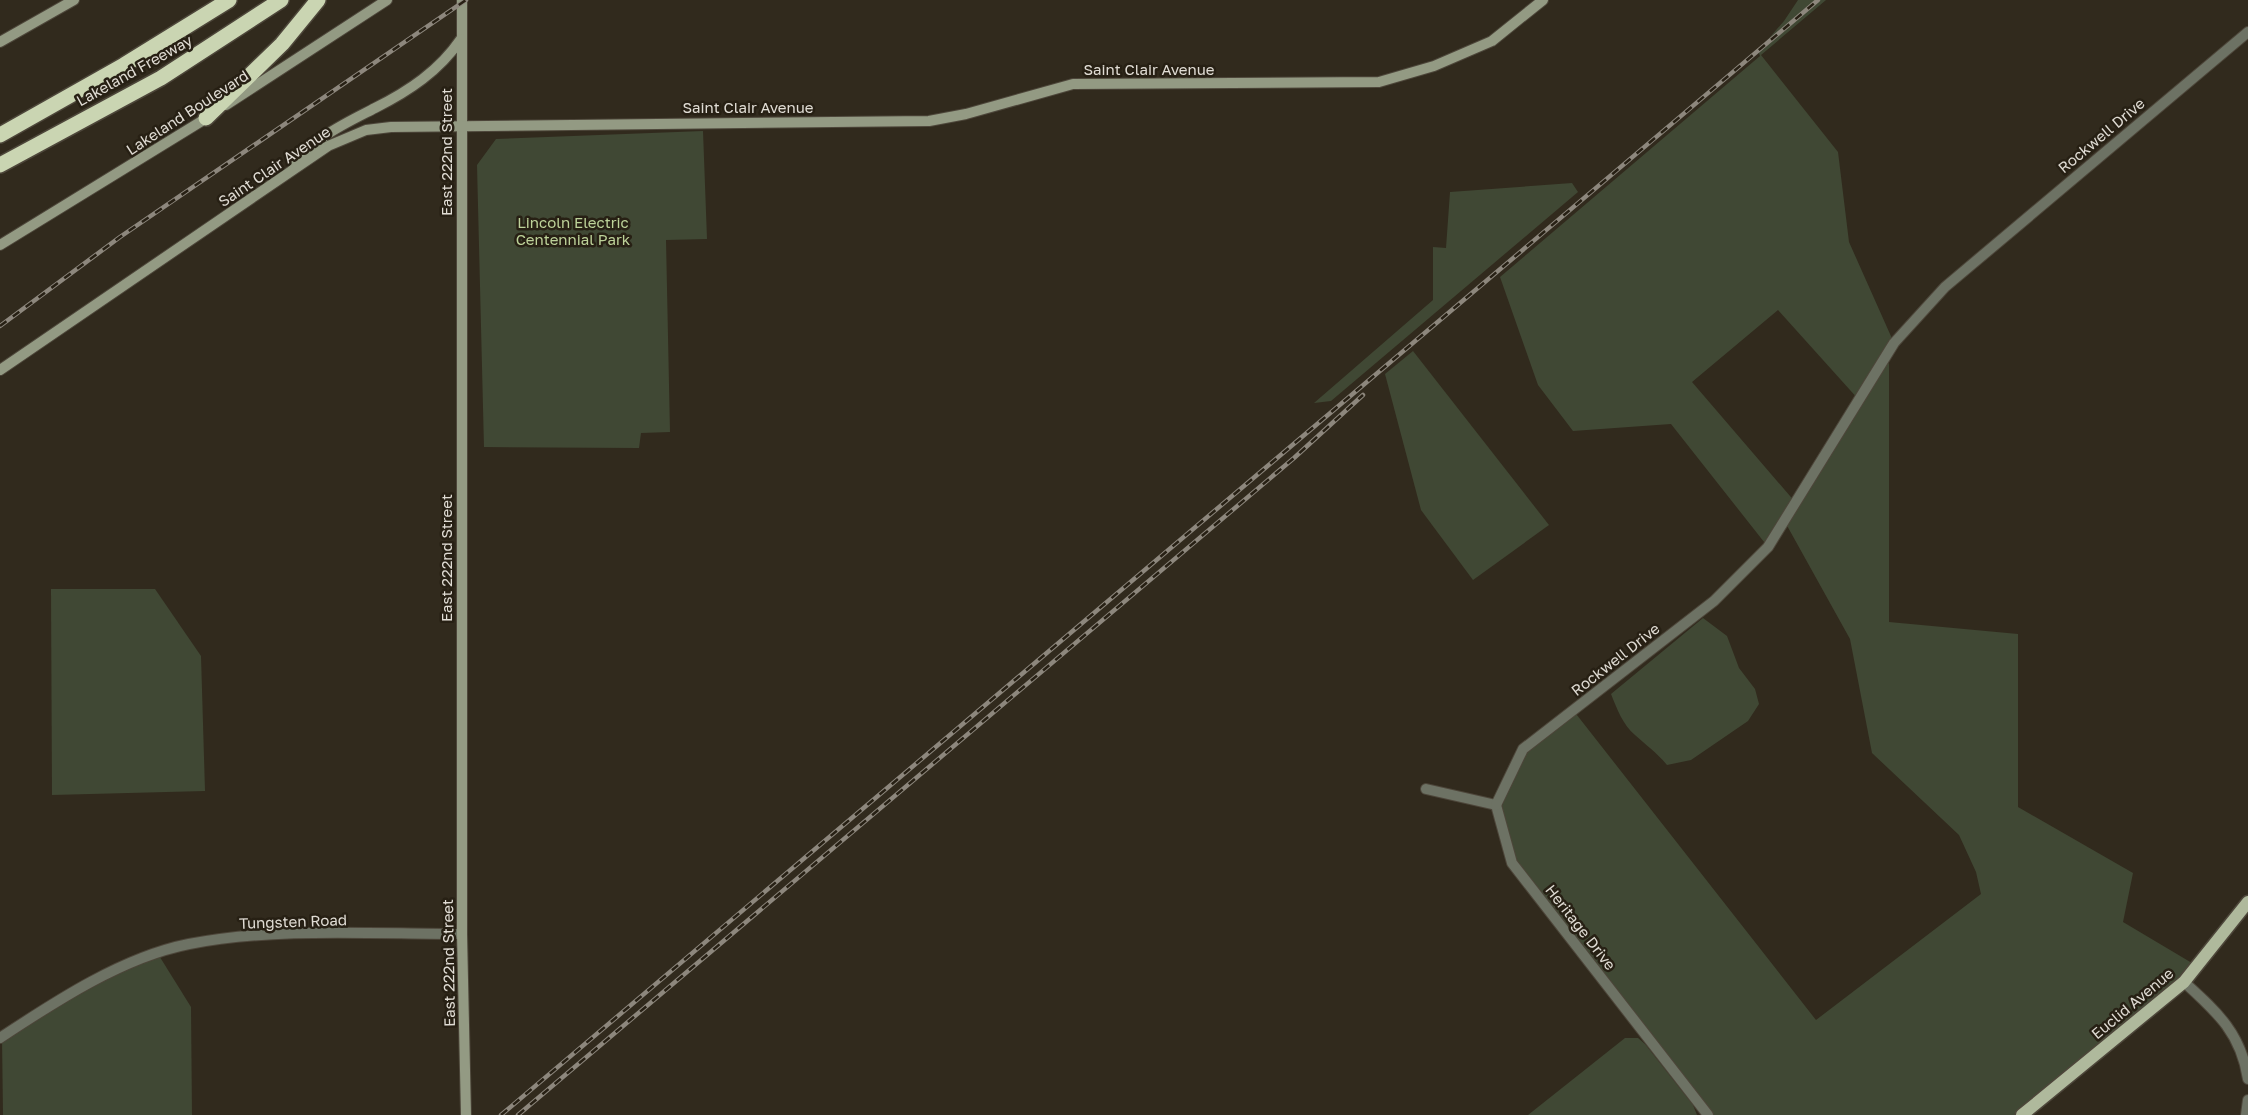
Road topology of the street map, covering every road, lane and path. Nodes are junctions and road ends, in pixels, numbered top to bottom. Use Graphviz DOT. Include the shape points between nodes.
graph roads {
  1 [pos="74,0"];
  2 [pos="229,0"];
  3 [pos="281,0"];
  4 [pos="318,0"];
  5 [pos="387,0"];
  6 [pos="462,0"];
  7 [pos="1543,0"];
  8 [pos="2248,32"];
  9 [pos="462,38"];
  10 [pos="0,42"];
  11 [pos="206,118"];
  12 [pos="460,125"];
  13 [pos="0,135"];
  14 [pos="0,165"];
  15 [pos="290,172"];
  16 [pos="0,245"];
  17 [pos="0,370"];
  18 [pos="1426,789"];
  19 [pos="1496,805"];
  20 [pos="2248,902"];
  21 [pos="462,934"];
  22 [pos="2184,982"];
  23 [pos="0,1038"];
  24 [pos="2248,1078"];
  25 [pos="2248,1100"];
  26 [pos="466,1115"];
  27 [pos="1708,1115"];
  28 [pos="2022,1115"];
  29 [pos="2246,1115"];
  1 -- 10 [label="street"];
  2 -- 13 [label="highway, Lakeland Freeway" via="124,65"];
  3 -- 14 [label="highway, Lakeland Freeway" via="161,78"];
  4 -- 11 [label="highway" via="282,44"];
  5 -- 11 [label="street, Lakeland Boulevard"];
  6 -- 9 [label="street, East 222nd Street"];
  7 -- 12 [label="street, Saint Clair Avenue" via="1492,41 1434,66 1379,82 1073,84 929,121"];
  8 -- 19 [label="street, Rockwell Drive" via="1945,287 1894,342 1768,547 1714,601 1523,749"];
  9 -- 12 [label="street, East 222nd Street"];
  9 -- 15 [label="street" via="433,72 394,98 344,124 302,153"];
  11 -- 16 [label="street, Lakeland Boulevard"];
  12 -- 15 [label="street, Saint Clair Avenue" via="366,130 328,146"];
  12 -- 21 [label="street, East 222nd Street"];
  15 -- 17 [label="street, Saint Clair Avenue"];
  18 -- 19 [label="street"];
  19 -- 27 [label="street, Heritage Drive" via="1512,863"];
  20 -- 22 [label="main road, Euclid Avenue"];
  21 -- 23 [label="street, Tungsten Road" via="258,934 188,944 137,961 69,992"];
  21 -- 26 [label="street, East 222nd Street"];
  22 -- 24 [label="street" via="2209,1005 2236,1039 2244,1056"];
  22 -- 28 [label="main road, Euclid Avenue"];
  25 -- 29 [label="street"];
}
